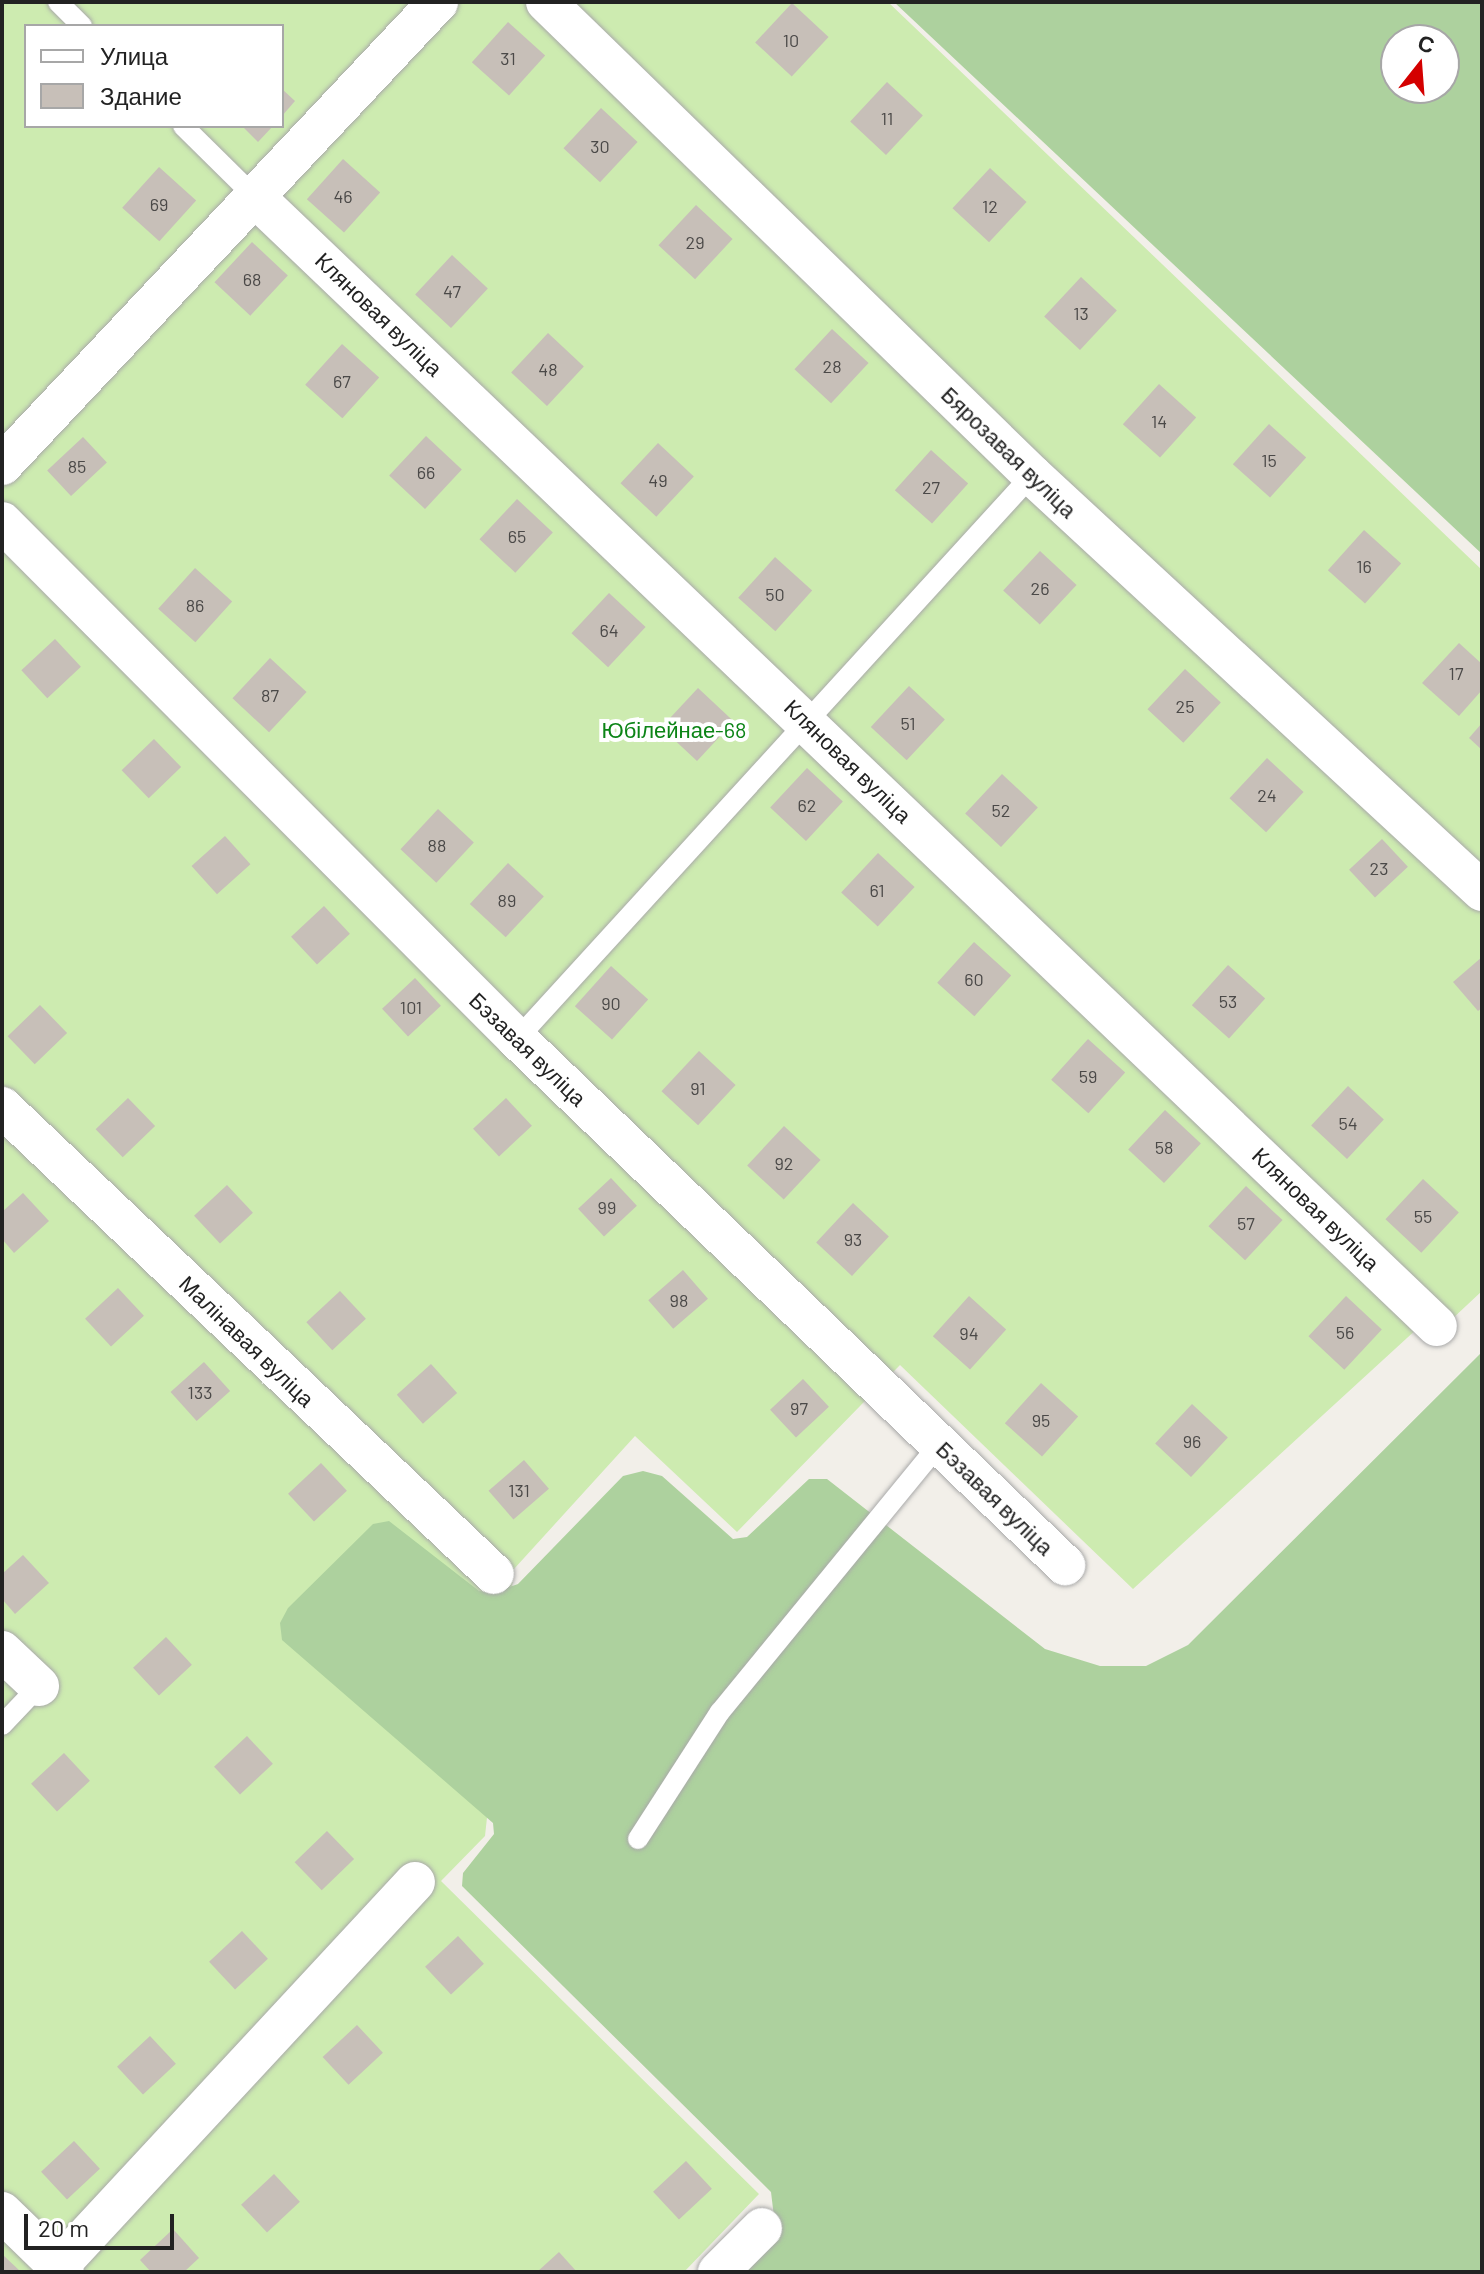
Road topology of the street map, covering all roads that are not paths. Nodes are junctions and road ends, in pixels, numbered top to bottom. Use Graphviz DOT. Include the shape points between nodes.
graph roads {
  1 [pos="58,2"];
  2 [pos="438,2"];
  3 [pos="546,2"];
  4 [pos="80,24"];
  5 [pos="185,128"];
  6 [pos="256,198"];
  7 [pos="2,465"];
  8 [pos="1032,475"];
  9 [pos="2,522"];
  10 [pos="806,721"];
  11 [pos="1482,891"];
  12 [pos="517,1039"];
  13 [pos="2,1107"];
  14 [pos="1437,1326"];
  15 [pos="939,1444"];
  16 [pos="1065,1565"];
  17 [pos="494,1574"];
  18 [pos="2,1651"];
  19 [pos="39,1686"];
  20 [pos="2,1725"];
  21 [pos="638,1839"];
  22 [pos="415,1882"];
  23 [pos="2,2212"];
  24 [pos="762,2228"];
  25 [pos="58,2270"];
  26 [pos="718,2272"];
  1 -- 4 [label="lane"];
  2 -- 6 [label="street"];
  3 -- 8 [label="street, Бярозавая вуліца"];
  5 -- 6 [label="lane"];
  6 -- 7 [label="street"];
  6 -- 10 [label="street, Кляновая вуліца"];
  8 -- 10 [label="lane"];
  8 -- 11 [label="street, Бярозавая вуліца"];
  9 -- 12 [label="street, Бэзавая вуліца"];
  10 -- 12 [label="lane"];
  10 -- 14 [label="street, Кляновая вуліца"];
  12 -- 15 [label="street, Бэзавая вуліца"];
  13 -- 17 [label="street, Малінавая вуліца"];
  15 -- 16 [label="street, Бэзавая вуліца"];
  15 -- 21 [label="lane" via="720,1712"];
  18 -- 19 [label="street"];
  19 -- 20 [label="lane"];
  22 -- 25 [label="street"];
  23 -- 25 [label="street"];
  24 -- 26 [label="street"];
}
